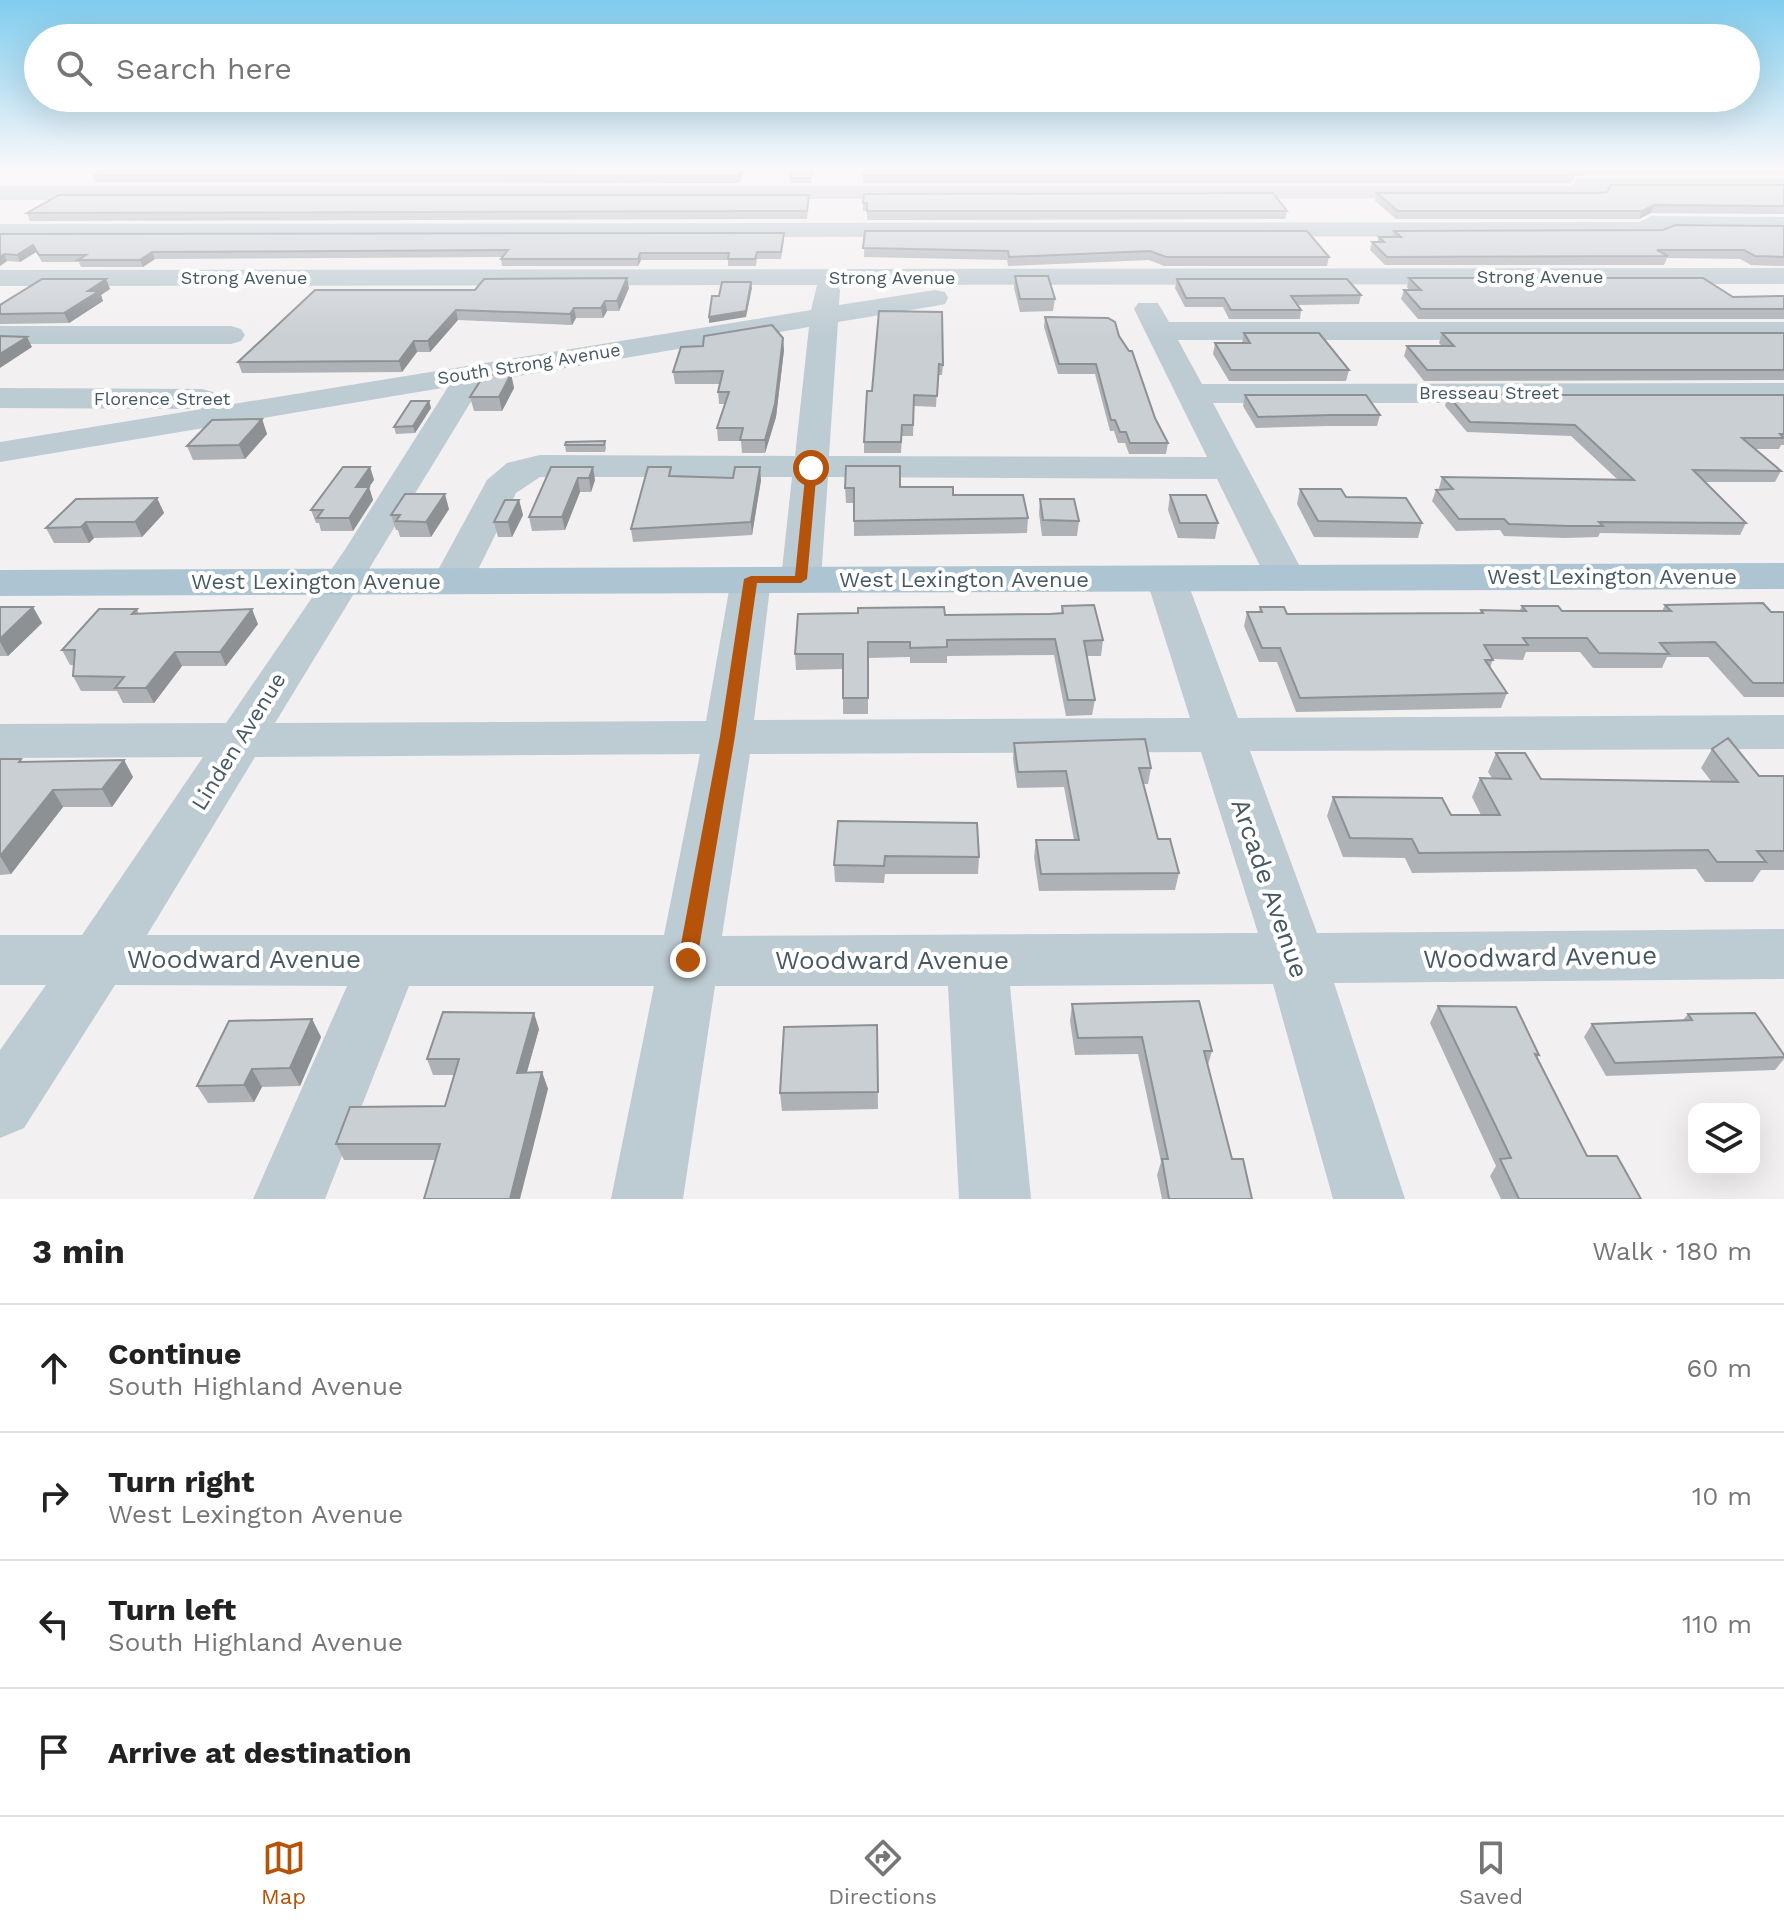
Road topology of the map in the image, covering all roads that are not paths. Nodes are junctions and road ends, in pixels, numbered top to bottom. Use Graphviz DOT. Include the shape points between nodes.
graph roads {
  1 [pos="115,225"];
  2 [pos="833,225"];
  3 [pos="1319,225"];
  4 [pos="1723,225"];
  5 [pos="1655,226"];
  6 [pos="1324,230"];
  7 [pos="0,231"];
  8 [pos="105,231"];
  9 [pos="832,231"];
  10 [pos="1784,276"];
  11 [pos="1058,277"];
  12 [pos="1130,277"];
  13 [pos="1369,277"];
  14 [pos="1739,277"];
  15 [pos="13,278"];
  16 [pos="828,278"];
  17 [pos="0,293"];
  18 [pos="1784,303"];
  19 [pos="825,316"];
  20 [pos="1159,331"];
  21 [pos="1784,331"];
  22 [pos="0,335"];
  23 [pos="231,335"];
  24 [pos="473,373"];
  25 [pos="1784,393"];
  26 [pos="1193,394"];
  27 [pos="0,398"];
  28 [pos="323,399"];
  29 [pos="0,452"];
  30 [pos="811,468"];
  31 [pos="1230,468"];
  32 [pos="1784,576"];
  33 [pos="1166,578"];
  34 [pos="1286,578"];
  35 [pos="776,579"];
  36 [pos="341,581"];
  37 [pos="453,581"];
  38 [pos="0,583"];
  39 [pos="1784,732"];
  40 [pos="1217,734"];
  41 [pos="728,736"];
  42 [pos="239,739"];
  43 [pos="0,741"];
  44 [pos="1784,954"];
  45 [pos="99,958"];
  46 [pos="1296,958"];
  47 [pos="389,959"];
  48 [pos="0,960"];
  49 [pos="688,960"];
  50 [pos="977,961"];
  51 [pos="0,1106"];
  52 [pos="289,1199"];
  53 [pos="647,1199"];
  54 [pos="995,1199"];
  55 [pos="1369,1199"];
  1 -- 8 [label="street"];
  2 -- 9 [label="street"];
  3 -- 6 [label="street"];
  4 -- 5 [label="street"];
  5 -- 6 [label="street"];
  5 -- 14 [label="street"];
  6 -- 9 [label="street"];
  6 -- 13 [label="street"];
  7 -- 8 [label="street"];
  8 -- 9 [label="street"];
  8 -- 15 [label="street"];
  9 -- 16 [label="street"];
  10 -- 14 [label="street, Strong Avenue"];
  11 -- 12 [label="street, Strong Avenue"];
  11 -- 16 [label="street, Strong Avenue"];
  11 -- 19 [label="street, South Strong Avenue"];
  12 -- 13 [label="street, Strong Avenue"];
  12 -- 20 [label="street"];
  13 -- 14 [label="street, Strong Avenue"];
  14 -- 18 [label="street"];
  15 -- 16 [label="street, Strong Avenue"];
  15 -- 17 [label="street"];
  16 -- 19 [label="street"];
  19 -- 24 [label="street, South Strong Avenue"];
  19 -- 30 [label="street"];
  20 -- 21 [label="street"];
  20 -- 26 [label="street"];
  22 -- 23 [label="street"];
  24 -- 28 [label="street, South Strong Avenue"];
  24 -- 36 [label="street, Linden Avenue"];
  25 -- 26 [label="street, Bresseau Street"];
  26 -- 31 [label="street"];
  27 -- 28 [label="street, Florence Street"];
  28 -- 29 [label="street, South Strong Avenue"];
  30 -- 31 [label="street"];
  30 -- 35 [label="street"];
  30 -- 37 [label="street" via="565,466 520,471 500,488"];
  31 -- 34 [label="street"];
  32 -- 34 [label="main road, West Lexington Avenue"];
  33 -- 34 [label="main road, West Lexington Avenue"];
  33 -- 35 [label="main road, West Lexington Avenue"];
  33 -- 40 [label="street, Arcade Avenue"];
  35 -- 37 [label="main road, West Lexington Avenue"];
  35 -- 41 [label="street"];
  36 -- 37 [label="main road, West Lexington Avenue"];
  36 -- 38 [label="main road, West Lexington Avenue"];
  36 -- 42 [label="street, Linden Avenue"];
  39 -- 40 [label="street"];
  40 -- 41 [label="street"];
  40 -- 46 [label="street, Arcade Avenue"];
  41 -- 42 [label="street"];
  41 -- 49 [label="street"];
  42 -- 43 [label="street"];
  42 -- 45 [label="street, Linden Avenue"];
  44 -- 46 [label="street, Woodward Avenue"];
  45 -- 47 [label="street, Woodward Avenue"];
  45 -- 48 [label="street, Woodward Avenue"];
  45 -- 51 [label="street, Linden Avenue"];
  46 -- 50 [label="street, Woodward Avenue"];
  46 -- 55 [label="street, Arcade Avenue"];
  47 -- 49 [label="street, Woodward Avenue"];
  47 -- 52 [label="street"];
  49 -- 50 [label="street, Woodward Avenue"];
  49 -- 53 [label="street"];
  50 -- 54 [label="street"];
}
